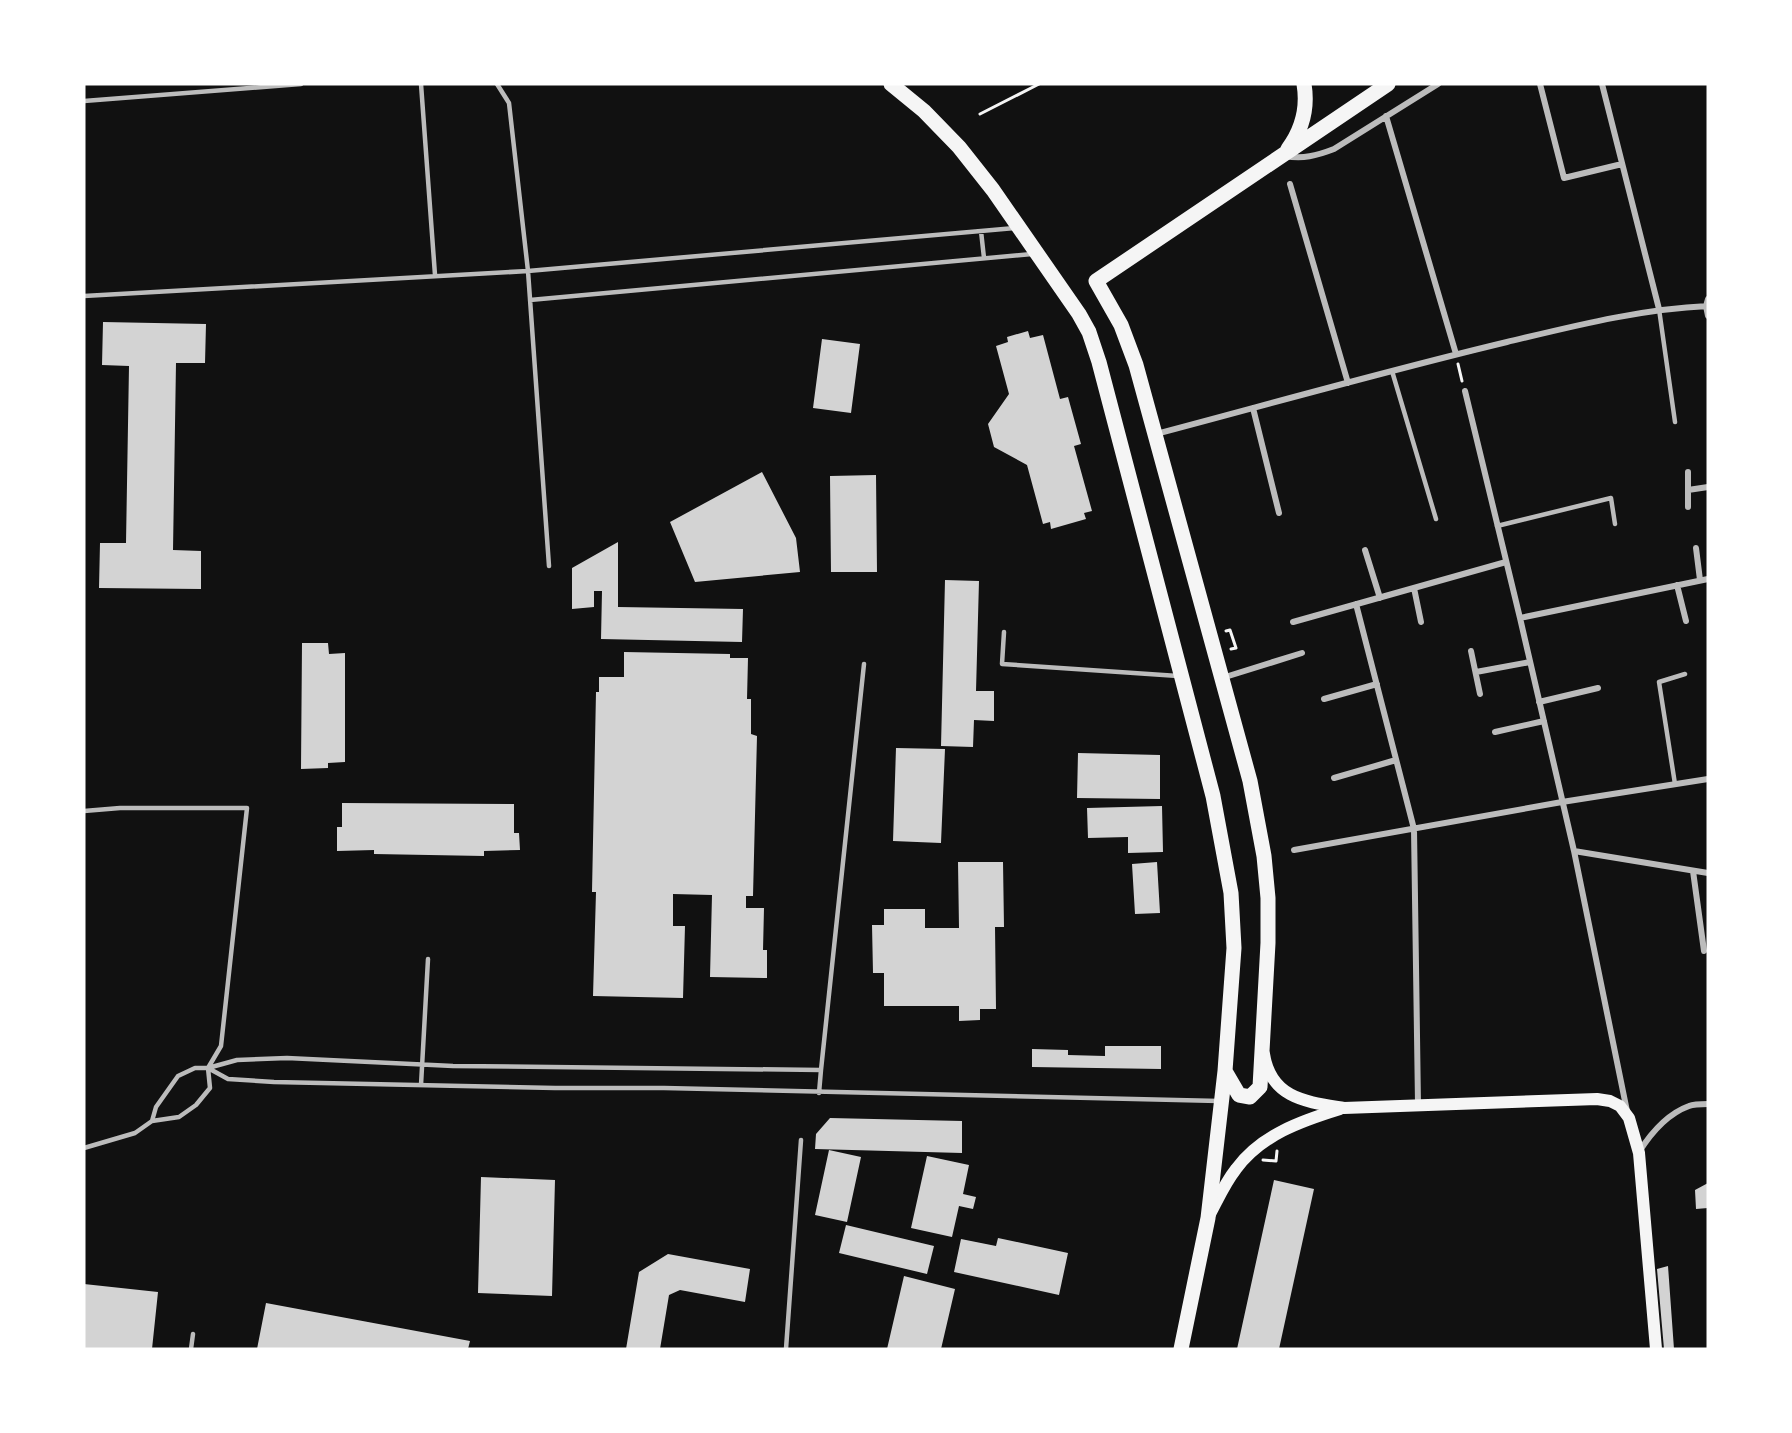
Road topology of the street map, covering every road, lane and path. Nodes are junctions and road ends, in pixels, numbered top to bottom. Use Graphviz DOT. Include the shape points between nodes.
graph roads {
  1 [pos="301,84"];
  2 [pos="421,84"];
  3 [pos="497,84"];
  4 [pos="891,84"];
  5 [pos="1040,84"];
  6 [pos="1304,84"];
  7 [pos="1388,84"];
  8 [pos="1438,84"];
  9 [pos="1540,84"];
  10 [pos="1602,84"];
  11 [pos="84,101"];
  12 [pos="980,114"];
  13 [pos="1386,116"];
  14 [pos="1282,156"];
  15 [pos="1622,164"];
  16 [pos="1290,184"];
  17 [pos="1020,227"];
  18 [pos="981,231"];
  19 [pos="1038,254"];
  20 [pos="984,258"];
  21 [pos="528,271"];
  22 [pos="435,275"];
  23 [pos="84,296"];
  24 [pos="530,300"];
  25 [pos="1708,304"];
  26 [pos="1659,309"];
  27 [pos="1708,316"];
  28 [pos="1456,354"];
  29 [pos="1392,371"];
  30 [pos="1348,383"];
  31 [pos="1465,391"];
  32 [pos="1253,408"];
  33 [pos="1675,422"];
  34 [pos="1156,434"];
  35 [pos="1688,472"];
  36 [pos="1708,487"];
  37 [pos="1688,490"];
  38 [pos="1688,507"];
  39 [pos="1280,513"];
  40 [pos="1436,519"];
  41 [pos="1615,524"];
  42 [pos="1497,526"];
  43 [pos="1696,548"];
  44 [pos="1365,550"];
  45 [pos="1506,562"];
  46 [pos="549,566"];
  47 [pos="1708,579"];
  48 [pos="1700,580"];
  49 [pos="1677,585"];
  50 [pos="1414,588"];
  51 [pos="1380,598"];
  52 [pos="1356,604"];
  53 [pos="1521,618"];
  54 [pos="1686,621"];
  55 [pos="1293,622"];
  56 [pos="1421,622"];
  57 [pos="1230,630"];
  58 [pos="1004,632"];
  59 [pos="1236,648"];
  60 [pos="1472,651"];
  61 [pos="1302,653"];
  62 [pos="1530,662"];
  63 [pos="864,664"];
  64 [pos="1476,672"];
  65 [pos="1685,674"];
  66 [pos="1181,676"];
  67 [pos="1221,678"];
  68 [pos="1377,684"];
  69 [pos="1598,688"];
  70 [pos="1480,694"];
  71 [pos="1324,699"];
  72 [pos="1539,702"];
  73 [pos="1544,721"];
  74 [pos="1495,732"];
  75 [pos="1396,760"];
  76 [pos="1334,778"];
  77 [pos="1708,779"];
  78 [pos="1675,784"];
  79 [pos="1562,802"];
  80 [pos="84,811"];
  81 [pos="1414,829"];
  82 [pos="1294,850"];
  83 [pos="1574,851"];
  84 [pos="1693,871"];
  85 [pos="1708,873"];
  86 [pos="1704,951"];
  87 [pos="428,959"];
  88 [pos="1262,1041"];
  89 [pos="422,1065"];
  90 [pos="208,1068"];
  91 [pos="821,1070"];
  92 [pos="1225,1071"];
  93 [pos="421,1085"];
  94 [pos="819,1093"];
  95 [pos="1222,1101"];
  96 [pos="1418,1104"];
  97 [pos="1708,1104"];
  98 [pos="1344,1108"];
  99 [pos="1629,1118"];
  100 [pos="152,1121"];
  101 [pos="801,1140"];
  102 [pos="84,1148"];
  103 [pos="1278,1150"];
  104 [pos="1639,1153"];
  105 [pos="1276,1161"];
  106 [pos="1208,1218"];
  107 [pos="193,1334"];
  108 [pos="191,1349"];
  109 [pos="786,1349"];
  110 [pos="1181,1349"];
  111 [pos="1656,1349"];
  1 -- 11 [label="lane"];
  2 -- 22 [label="lane"];
  3 -- 21 [label="lane" via="509,103"];
  4 -- 17 [label="main road" via="959,147"];
  5 -- 12 [label="path"];
  6 -- 14 [label="main road" via="1302,124"];
  7 -- 14 [label="main road"];
  8 -- 13 [label="street"];
  9 -- 15 [label="street" via="1564,178"];
  10 -- 15 [label="street"];
  13 -- 14 [label="street" via="1317,156"];
  13 -- 28 [label="street"];
  14 -- 34 [label="main road" via="1096,281 1129,344"];
  15 -- 26 [label="street"];
  16 -- 30 [label="street"];
  17 -- 18 [label="lane"];
  17 -- 19 [label="main road"];
  18 -- 20 [label="lane"];
  18 -- 21 [label="lane"];
  19 -- 20 [label="lane"];
  19 -- 66 [label="main road" via="1089,332"];
  20 -- 24 [label="lane"];
  21 -- 22 [label="lane"];
  21 -- 24 [label="lane"];
  22 -- 23 [label="lane"];
  24 -- 46 [label="lane"];
  25 -- 26 [label="street"];
  25 -- 27 [label="street"];
  26 -- 28 [label="street"];
  26 -- 33 [label="lane"];
  28 -- 29 [label="street"];
  28 -- 31 [label="path"];
  29 -- 30 [label="street"];
  29 -- 40 [label="lane"];
  30 -- 32 [label="street"];
  31 -- 42 [label="street"];
  32 -- 34 [label="street"];
  32 -- 39 [label="street"];
  34 -- 67 [label="main road"];
  35 -- 37 [label="street"];
  36 -- 37 [label="street"];
  37 -- 38 [label="street"];
  41 -- 42 [label="lane" via="1611,498"];
  42 -- 45 [label="street"];
  43 -- 48 [label="street"];
  44 -- 51 [label="street"];
  45 -- 50 [label="street"];
  45 -- 53 [label="street"];
  47 -- 48 [label="street"];
  48 -- 49 [label="street"];
  49 -- 53 [label="street"];
  49 -- 54 [label="street"];
  50 -- 51 [label="street"];
  50 -- 56 [label="street"];
  51 -- 52 [label="street"];
  52 -- 55 [label="street"];
  52 -- 68 [label="street"];
  53 -- 62 [label="street"];
  57 -- 59 [label="path"];
  58 -- 66 [label="lane" via="1002,664"];
  60 -- 64 [label="street"];
  61 -- 67 [label="street"];
  62 -- 64 [label="street"];
  62 -- 72 [label="street"];
  63 -- 91 [label="lane"];
  64 -- 70 [label="street"];
  65 -- 78 [label="lane" via="1659,682"];
  66 -- 92 [label="main road" via="1213,796 1231,893 1234,948"];
  67 -- 88 [label="main road" via="1250,781 1264,856 1268,943"];
  68 -- 71 [label="street"];
  68 -- 75 [label="street"];
  69 -- 72 [label="street"];
  72 -- 73 [label="street"];
  73 -- 74 [label="street"];
  73 -- 79 [label="street"];
  75 -- 76 [label="street"];
  75 -- 81 [label="street"];
  77 -- 78 [label="street"];
  78 -- 79 [label="street"];
  79 -- 81 [label="street"];
  79 -- 83 [label="street"];
  80 -- 90 [label="lane" via="247,808 221,1046"];
  81 -- 82 [label="street"];
  81 -- 96 [label="street"];
  83 -- 84 [label="street"];
  83 -- 99 [label="street"];
  84 -- 85 [label="street"];
  84 -- 86 [label="street"];
  87 -- 89 [label="lane"];
  88 -- 92 [label="main road" via="1260,1088 1255,1094 1239,1095"];
  88 -- 98 [label="main road" via="1269,1071 1288,1094"];
  89 -- 90 [label="lane" via="287,1058 237,1060"];
  89 -- 91 [label="lane"];
  89 -- 93 [label="lane"];
  90 -- 93 [label="lane" via="228,1079"];
  90 -- 100 [label="lane" via="195,1068 178,1076 156,1107"];
  90 -- 100 [label="lane" via="210,1088 196,1105 179,1117"];
  91 -- 94 [label="lane"];
  92 -- 95 [label="main road"];
  93 -- 94 [label="lane"];
  94 -- 95 [label="lane"];
  95 -- 106 [label="main road"];
  96 -- 98 [label="main road"];
  96 -- 99 [label="main road" via="1598,1099 1620,1106"];
  97 -- 104 [label="street" via="1689,1106 1667,1119"];
  98 -- 106 [label="main road" via="1298,1123 1268,1139 1236,1169"];
  99 -- 104 [label="main road"];
  100 -- 102 [label="lane" via="135,1133"];
  101 -- 109 [label="lane"];
  103 -- 105 [label="path"];
  104 -- 111 [label="main road"];
  106 -- 110 [label="main road"];
  107 -- 108 [label="lane"];
}
